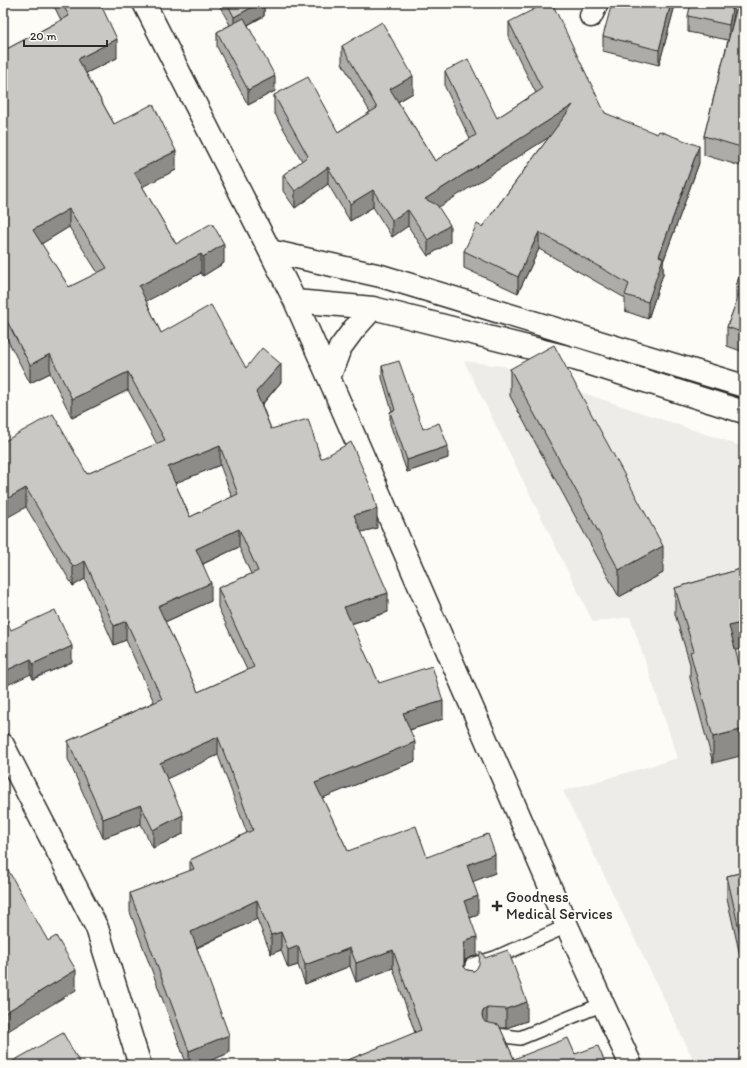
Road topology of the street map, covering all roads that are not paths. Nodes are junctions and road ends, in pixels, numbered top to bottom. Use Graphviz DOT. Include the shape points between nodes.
graph roads {
  1 [pos="144,3"];
  2 [pos="270,251"];
  3 [pos="295,301"];
  4 [pos="374,308"];
  5 [pos="329,378"];
  6 [pos="744,386"];
  7 [pos="744,412"];
  8 [pos="3,745"];
  9 [pos="567,926"];
  10 [pos="471,982"];
  11 [pos="603,1004"];
  12 [pos="490,1034"];
  13 [pos="140,1065"];
  14 [pos="631,1065"];
  1 -- 2 [label="main road"];
  2 -- 3 [label="main road"];
  2 -- 6 [label="main road" via="381,276"];
  3 -- 4 [label="main road"];
  3 -- 5 [label="main road"];
  4 -- 5 [label="main road" via="340,348"];
  4 -- 7 [label="main road" via="575,359"];
  5 -- 9 [label="main road"];
  8 -- 13 [label="main road" via="97,928"];
  9 -- 10 [label="lane" via="495,958 472,965"];
  9 -- 11 [label="main road"];
  11 -- 12 [label="lane" via="520,1038"];
  11 -- 14 [label="main road"];
}
